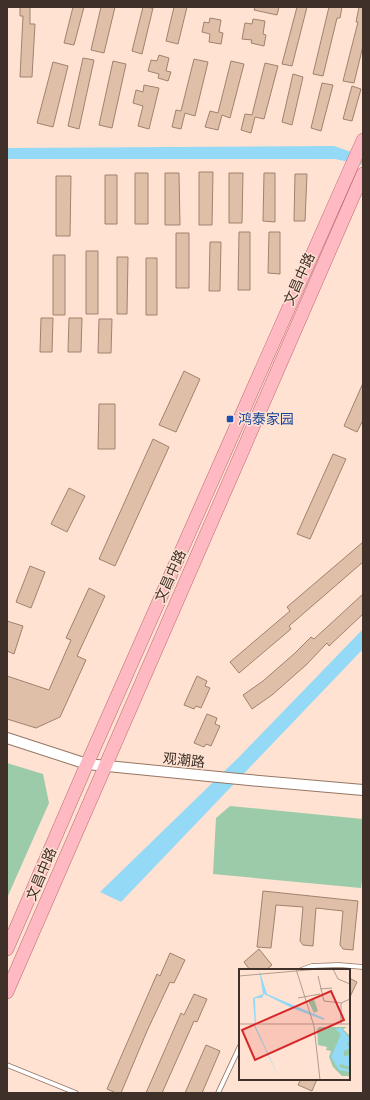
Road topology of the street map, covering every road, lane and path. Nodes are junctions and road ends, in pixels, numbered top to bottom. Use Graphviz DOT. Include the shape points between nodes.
graph roads {
  1 [pos="363,140"];
  2 [pos="363,174"];
  3 [pos="7,738"];
  4 [pos="87,764"];
  5 [pos="105,766"];
  6 [pos="363,790"];
  7 [pos="7,949"];
  8 [pos="363,967"];
  9 [pos="304,969"];
  10 [pos="7,992"];
  11 [pos="239,1048"];
  12 [pos="7,1065"];
  13 [pos="76,1093"];
  14 [pos="218,1093"];
  1 -- 4 [label="main road, 文昌中路"];
  2 -- 5 [label="main road, 文昌中路"];
  3 -- 4 [label="street, 观潮路"];
  4 -- 5 [label="street, 观潮路"];
  4 -- 7 [label="main road, 文昌中路"];
  5 -- 6 [label="street, 观潮路"];
  5 -- 10 [label="main road, 文昌中路"];
  8 -- 9 [label="lane" via="339,965 312,966"];
  11 -- 14 [label="lane"];
  12 -- 13 [label="lane"];
}
